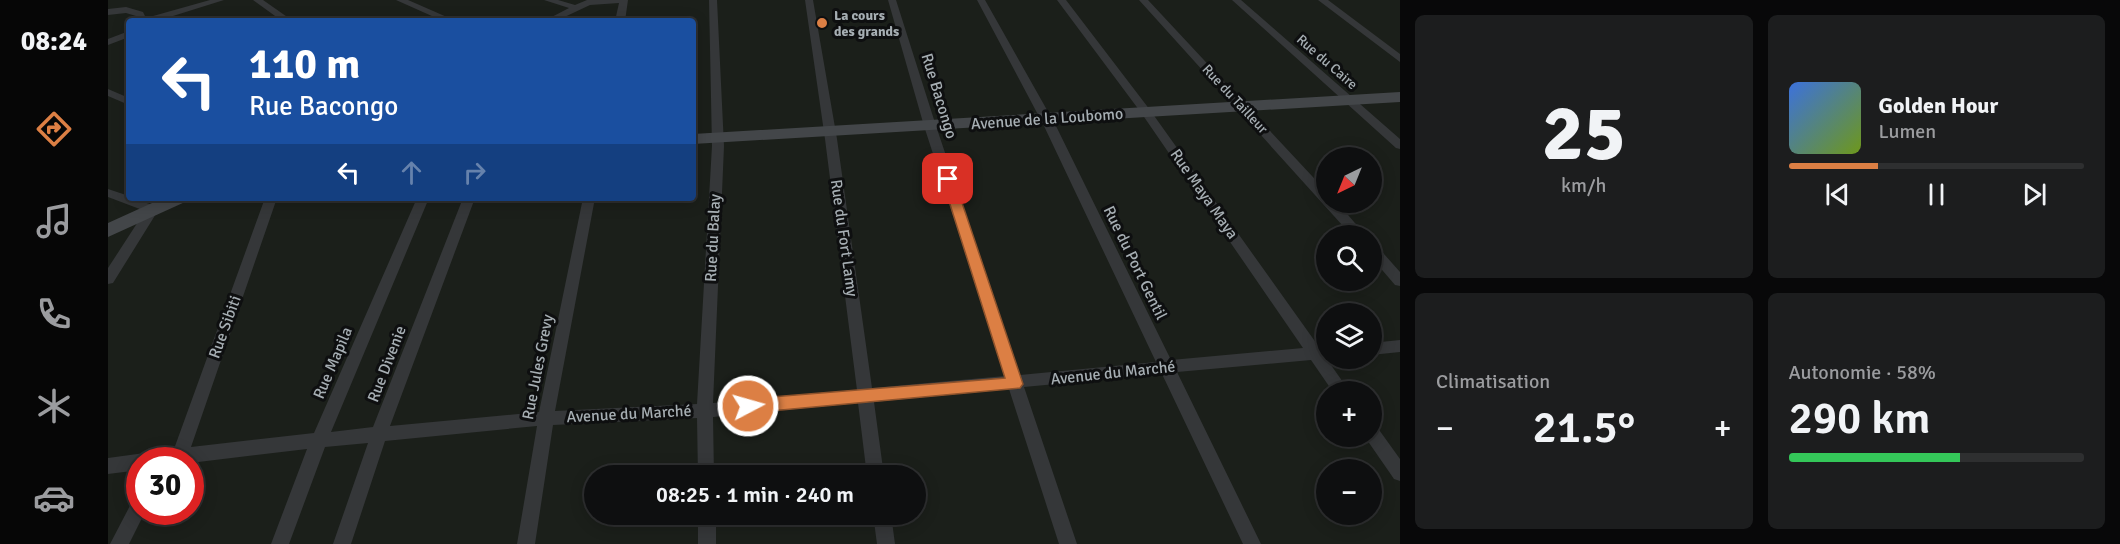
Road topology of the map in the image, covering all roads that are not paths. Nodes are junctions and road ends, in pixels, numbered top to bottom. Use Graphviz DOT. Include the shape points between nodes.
graph roads {
  1 [pos="220,0"];
  2 [pos="257,0"];
  3 [pos="400,0"];
  4 [pos="548,0"];
  5 [pos="623,0"];
  6 [pos="713,0"];
  7 [pos="809,0"];
  8 [pos="892,0"];
  9 [pos="981,0"];
  10 [pos="1061,0"];
  11 [pos="1143,0"];
  12 [pos="1236,0"];
  13 [pos="1322,0"];
  14 [pos="579,3"];
  15 [pos="108,12"];
  16 [pos="143,18"];
  17 [pos="156,18"];
  18 [pos="284,18"];
  19 [pos="444,18"];
  20 [pos="554,18"];
  21 [pos="620,18"];
  22 [pos="126,35"];
  23 [pos="108,42"];
  24 [pos="1400,59"];
  25 [pos="108,92"];
  26 [pos="1400,97"];
  27 [pos="126,101"];
  28 [pos="1355,104"];
  29 [pos="1400,106"];
  30 [pos="1245,111"];
  31 [pos="1149,116"];
  32 [pos="1048,122"];
  33 [pos="932,130"];
  34 [pos="830,135"];
  35 [pos="696,139"];
  36 [pos="717,142"];
  37 [pos="1400,145"];
  38 [pos="696,146"];
  39 [pos="1316,188"];
  40 [pos="108,194"];
  41 [pos="126,200"];
  42 [pos="129,201"];
  43 [pos="172,201"];
  44 [pos="270,201"];
  45 [pos="422,201"];
  46 [pos="468,201"];
  47 [pos="589,201"];
  48 [pos="153,209"];
  49 [pos="1340,213"];
  50 [pos="1350,225"];
  51 [pos="108,230"];
  52 [pos="1382,260"];
  53 [pos="108,279"];
  54 [pos="1400,280"];
  55 [pos="1400,346"];
  56 [pos="1316,347"];
  57 [pos="1382,348"];
  58 [pos="1316,353"];
  59 [pos="1167,366"];
  60 [pos="1015,384"];
  61 [pos="865,394"];
  62 [pos="705,411"];
  63 [pos="546,418"];
  64 [pos="378,436"];
  65 [pos="319,440"];
  66 [pos="168,447"];
  67 [pos="1382,447"];
  68 [pos="204,454"];
  69 [pos="126,464"];
  70 [pos="706,465"];
  71 [pos="875,465"];
  72 [pos="108,466"];
  73 [pos="1400,473"];
  74 [pos="129,525"];
  75 [pos="707,525"];
  76 [pos="883,525"];
  77 [pos="119,544"];
  78 [pos="280,544"];
  79 [pos="342,544"];
  80 [pos="526,544"];
  81 [pos="707,544"];
  82 [pos="886,544"];
  83 [pos="1068,544"];
  84 [pos="1252,544"];
  1 -- 17 [label="street"];
  2 -- 18 [label="street"];
  3 -- 19 [label="street"];
  4 -- 14 [label="street"];
  5 -- 14 [label="street"];
  5 -- 21 [label="street"];
  6 -- 36 [label="street, Rue du Balay"];
  7 -- 34 [label="street, Rue du Fort Lamy"];
  8 -- 33 [label="street, Rue Bacongo"];
  9 -- 32 [label="street, Rue du Port Gentil"];
  10 -- 31 [label="street, Rue Maya Maya"];
  11 -- 30 [label="street, Rue du Tailleur"];
  12 -- 28 [label="street, Rue du Caire"];
  13 -- 24 [label="street"];
  14 -- 20 [label="street"];
  15 -- 16 [label="street" via="134,11"];
  22 -- 23 [label="street"];
  25 -- 27 [label="street"];
  26 -- 28 [label="street, Avenue de la Loubomo"];
  28 -- 29 [label="street, Avenue de la Loubomo"];
  28 -- 30 [label="street, Avenue de la Loubomo"];
  28 -- 37 [label="street, Rue du Caire"];
  30 -- 31 [label="street, Avenue de la Loubomo"];
  30 -- 39 [label="street, Rue du Tailleur"];
  31 -- 32 [label="street, Avenue de la Loubomo"];
  31 -- 56 [label="street, Rue Maya Maya"];
  32 -- 33 [label="street, Avenue de la Loubomo"];
  32 -- 59 [label="street, Rue du Port Gentil"];
  33 -- 34 [label="street, Avenue de la Loubomo"];
  33 -- 60 [label="street, Rue Bacongo"];
  34 -- 36 [label="street, Avenue de la Loubomo"];
  34 -- 61 [label="street, Rue du Fort Lamy"];
  35 -- 36 [label="street, Avenue de la Loubomo"];
  36 -- 38 [label="street, Avenue de la Loubomo"];
  36 -- 62 [label="street, Rue du Balay"];
  40 -- 41 [label="street"];
  42 -- 48 [label="street"];
  43 -- 48 [label="street"];
  44 -- 66 [label="street, Rue Sibiti"];
  45 -- 65 [label="street, Rue Mapila"];
  46 -- 64 [label="street, Rue Divenie"];
  47 -- 63 [label="street, Rue Jules Grevy"];
  48 -- 51 [label="street"];
  48 -- 53 [label="street"];
  49 -- 50 [label="street"];
  52 -- 54 [label="street"];
  55 -- 57 [label="street"];
  58 -- 59 [label="street, Avenue du Marché"];
  59 -- 60 [label="street, Avenue du Marché"];
  59 -- 84 [label="street, Rue du Port Gentil"];
  60 -- 61 [label="street, Avenue du Marché"];
  60 -- 83 [label="street, Rue Bacongo"];
  61 -- 62 [label="street, Avenue du Marché"];
  61 -- 71 [label="street, Rue du Fort Lamy"];
  62 -- 63 [label="street, Avenue du Marché"];
  62 -- 70 [label="street, Rue du Balay"];
  63 -- 64 [label="street, Avenue du Marché"];
  63 -- 80 [label="street, Rue Jules Grevy"];
  64 -- 65 [label="street, Avenue du Marché"];
  64 -- 79 [label="street, Rue Divenie"];
  65 -- 68 [label="street, Avenue du Marché"];
  65 -- 78 [label="street, Rue Mapila"];
  67 -- 73 [label="street"];
  69 -- 72 [label="street"];
  74 -- 77 [label="street"];
  75 -- 81 [label="street"];
  76 -- 82 [label="street"];
}
